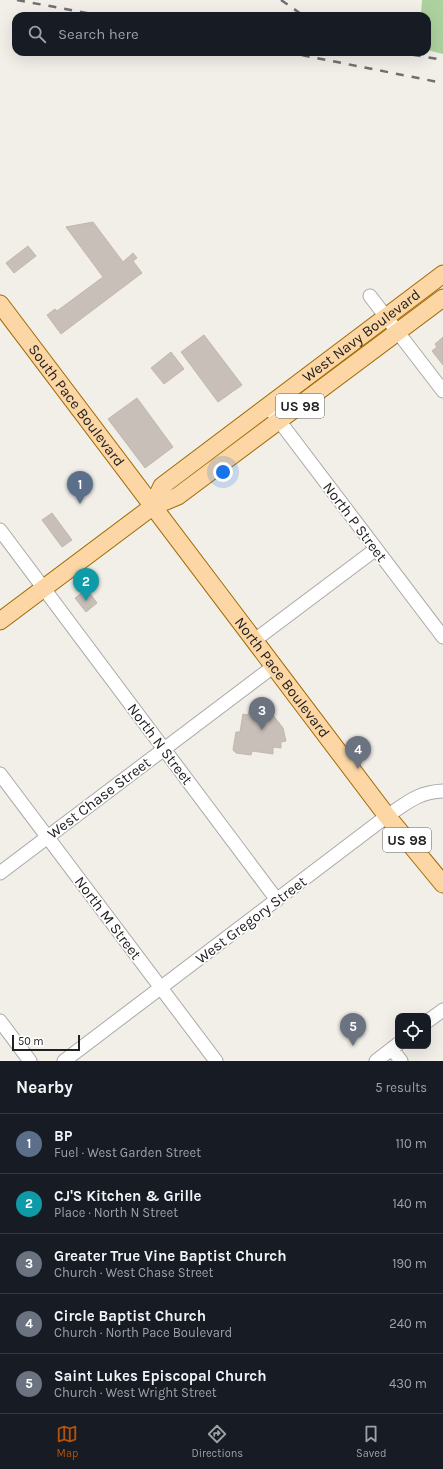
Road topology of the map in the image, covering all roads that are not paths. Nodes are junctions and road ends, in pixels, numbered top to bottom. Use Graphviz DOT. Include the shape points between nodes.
graph roads {
  1 [pos="443,274"];
  2 [pos="370,296"];
  3 [pos="443,298"];
  4 [pos="0,304"];
  5 [pos="385,317"];
  6 [pos="398,332"];
  7 [pos="443,391"];
  8 [pos="267,406"];
  9 [pos="279,421"];
  10 [pos="152,507"];
  11 [pos="0,530"];
  12 [pos="376,549"];
  13 [pos="44,588"];
  14 [pos="0,621"];
  15 [pos="443,637"];
  16 [pos="255,640"];
  17 [pos="274,666"];
  18 [pos="164,749"];
  19 [pos="0,774"];
  20 [pos="443,792"];
  21 [pos="387,816"];
  22 [pos="47,837"];
  23 [pos="0,873"];
  24 [pos="443,884"];
  25 [pos="277,900"];
  26 [pos="161,988"];
  27 [pos="443,1010"];
  28 [pos="431,1019"];
  29 [pos="0,1021"];
  30 [pos="395,1047"];
  31 [pos="396,1049"];
  32 [pos="30,1061"];
  33 [pos="64,1061"];
  34 [pos="216,1061"];
  35 [pos="376,1061"];
  36 [pos="401,1061"];
  1 -- 5 [label="main road, West Navy Boulevard / US 98"];
  2 -- 5 [label="street"];
  3 -- 6 [label="main road, West Navy Boulevard / US 98"];
  4 -- 10 [label="main road, South Pace Boulevard"];
  5 -- 6 [label="street"];
  5 -- 8 [label="main road, West Navy Boulevard / US 98"];
  6 -- 7 [label="street"];
  6 -- 9 [label="main road, West Navy Boulevard / US 98"];
  8 -- 9 [label="street, North P Street"];
  8 -- 10 [label="main road, West Navy Boulevard / US 98" via="162,486"];
  9 -- 10 [label="main road, West Navy Boulevard / US 98" via="178,496"];
  9 -- 12 [label="street, North P Street"];
  10 -- 13 [label="main road"];
  10 -- 16 [label="main road, North Pace Boulevard / US 98"];
  11 -- 13 [label="street, North N Street"];
  12 -- 15 [label="street, North P Street"];
  12 -- 16 [label="street"];
  13 -- 14 [label="main road"];
  13 -- 18 [label="street, North N Street"];
  16 -- 17 [label="main road, North Pace Boulevard / US 98"];
  17 -- 18 [label="street, West Chase Street"];
  17 -- 21 [label="main road, North Pace Boulevard / US 98"];
  18 -- 22 [label="street, West Chase Street"];
  18 -- 25 [label="street, North N Street"];
  19 -- 22 [label="street, North M Street"];
  20 -- 21 [label="street, West Gregory Street" via="414,798"];
  21 -- 24 [label="main road, North Pace Boulevard / US 98"];
  21 -- 25 [label="street, West Gregory Street"];
  22 -- 23 [label="street, West Chase Street"];
  22 -- 26 [label="street, North M Street"];
  25 -- 26 [label="street, West Gregory Street"];
  26 -- 33 [label="street, West Gregory Street"];
  26 -- 34 [label="street, North M Street"];
  27 -- 28 [label="street"];
  29 -- 32 [label="street"];
  30 -- 35 [label="street"];
  31 -- 36 [label="street"];
}
